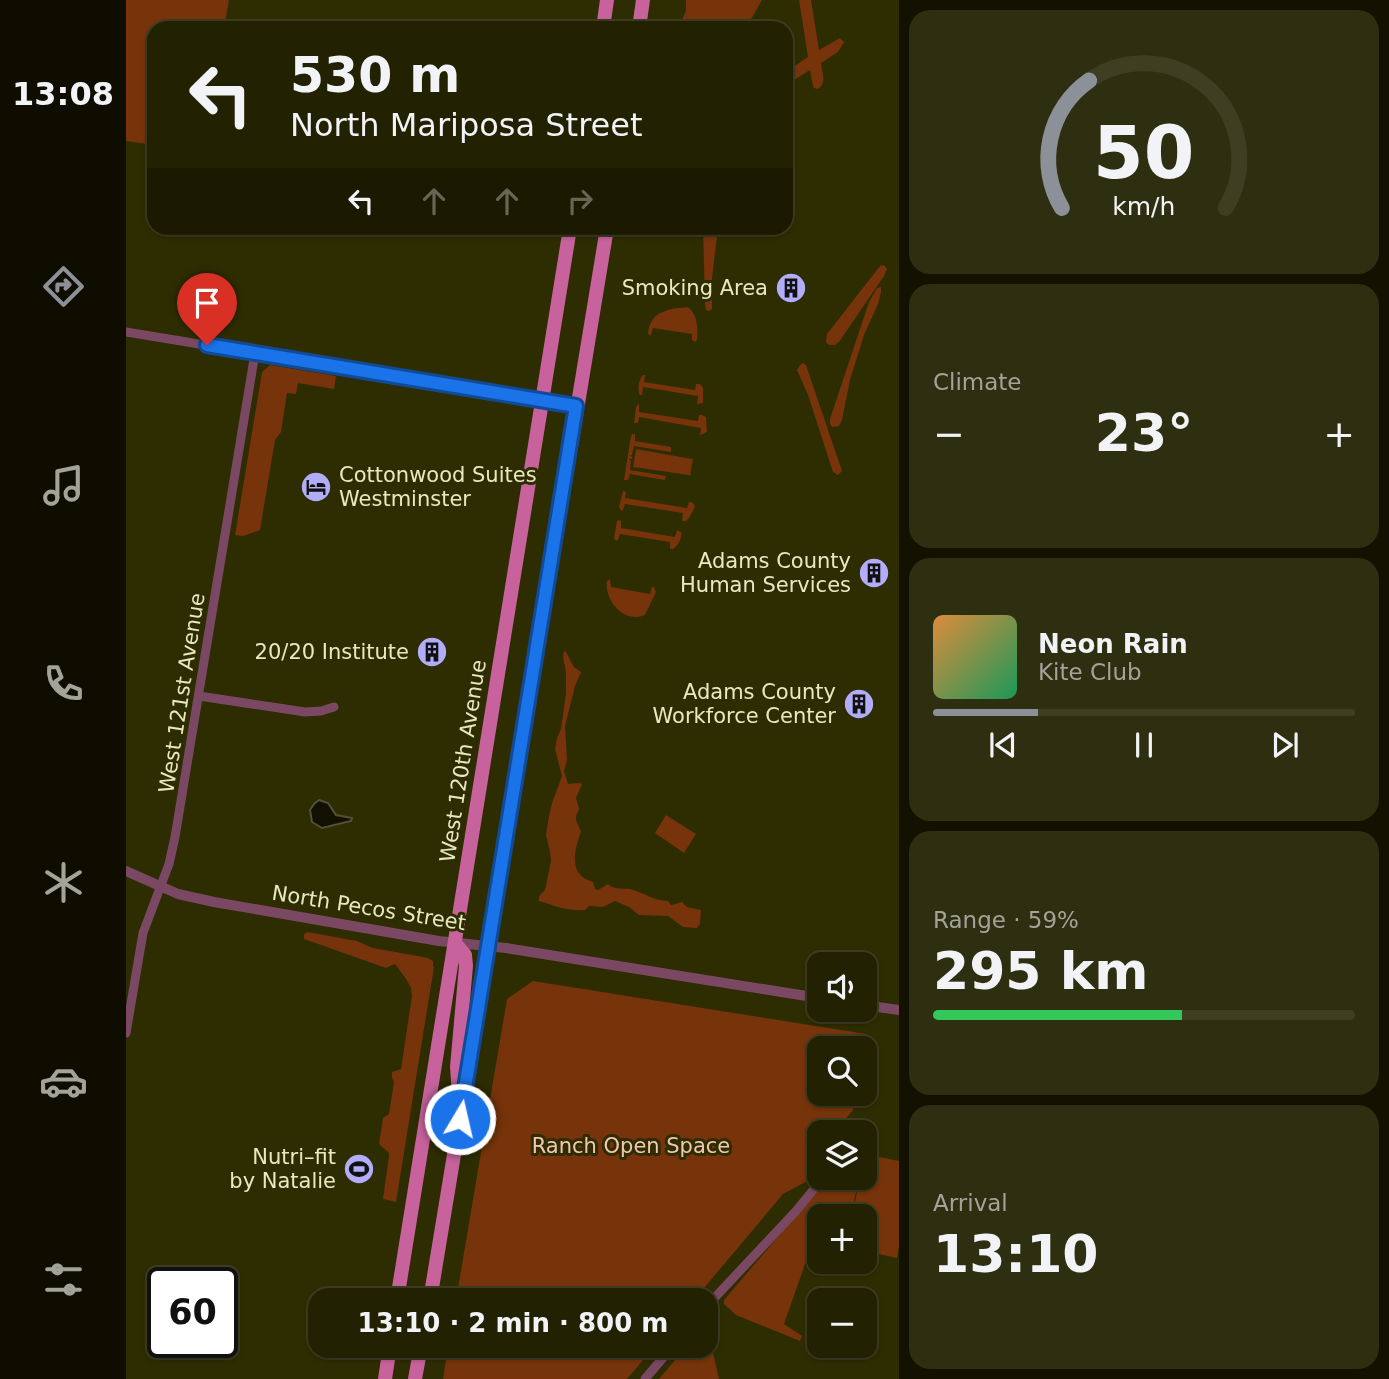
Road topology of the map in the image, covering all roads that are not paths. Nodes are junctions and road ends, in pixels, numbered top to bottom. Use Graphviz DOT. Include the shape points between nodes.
graph roads {
  1 [pos="607,0"];
  2 [pos="643,0"];
  3 [pos="604,21"];
  4 [pos="640,21"];
  5 [pos="569,235"];
  6 [pos="606,235"];
  7 [pos="126,332"];
  8 [pos="255,353"];
  9 [pos="540,399"];
  10 [pos="576,406"];
  11 [pos="199,696"];
  12 [pos="334,707"];
  13 [pos="126,871"];
  14 [pos="160,887"];
  15 [pos="455,943"];
  16 [pos="489,946"];
  17 [pos="807,996"];
  18 [pos="877,1007"];
  19 [pos="899,1010"];
  20 [pos="126,1033"];
  21 [pos="460,1119"];
  22 [pos="813,1190"];
  23 [pos="399,1288"];
  24 [pos="431,1288"];
  25 [pos="718,1294"];
  26 [pos="388,1358"];
  27 [pos="419,1358"];
  28 [pos="663,1358"];
  29 [pos="385,1379"];
  30 [pos="415,1379"];
  31 [pos="645,1379"];
  1 -- 3 [label="main road"];
  2 -- 4 [label="main road"];
  5 -- 9 [label="main road, West 120th Avenue"];
  6 -- 10 [label="main road"];
  7 -- 8 [label="street"];
  8 -- 9 [label="street"];
  8 -- 11 [label="street, West 121st Avenue"];
  9 -- 10 [label="street"];
  9 -- 15 [label="main road, West 120th Avenue"];
  10 -- 16 [label="main road"];
  11 -- 12 [label="street" via="305,712"];
  11 -- 14 [label="street, West 121st Avenue" via="172,854"];
  13 -- 14 [label="street, North Pecos Street"];
  14 -- 15 [label="street, North Pecos Street" via="186,897"];
  14 -- 20 [label="street, West 121st Avenue" via="142,933"];
  15 -- 16 [label="street, North Pecos Street"];
  15 -- 21 [label="main road" via="465,955 466,965 457,1067"];
  15 -- 23 [label="main road, West 120th Avenue"];
  16 -- 17 [label="street, North Pecos Street"];
  16 -- 21 [label="main road"];
  18 -- 19 [label="street"];
  21 -- 24 [label="main road"];
  22 -- 25 [label="street"];
  26 -- 29 [label="main road"];
  27 -- 30 [label="main road"];
  28 -- 31 [label="street"];
}
